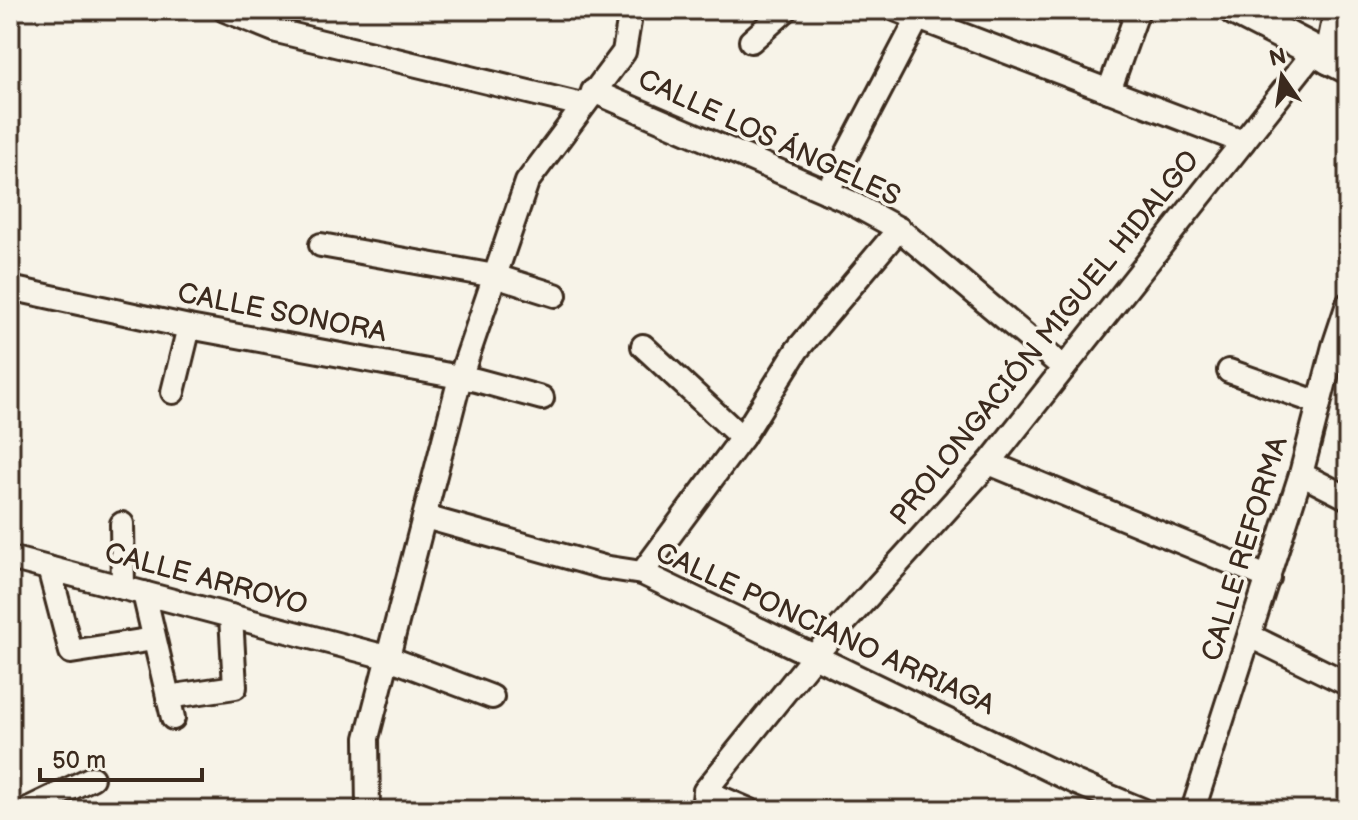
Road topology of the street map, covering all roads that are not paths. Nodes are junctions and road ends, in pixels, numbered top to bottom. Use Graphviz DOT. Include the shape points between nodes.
graph roads {
  1 [pos="225,10"];
  2 [pos="631,10"];
  3 [pos="786,10"];
  4 [pos="1138,10"];
  5 [pos="1235,10"];
  6 [pos="1340,10"];
  7 [pos="908,14"];
  8 [pos="1289,23"];
  9 [pos="751,41"];
  10 [pos="1331,59"];
  11 [pos="1109,91"];
  12 [pos="588,98"];
  13 [pos="1243,142"];
  14 [pos="827,192"];
  15 [pos="899,229"];
  16 [pos="321,245"];
  17 [pos="495,276"];
  18 [pos="10,288"];
  19 [pos="555,295"];
  20 [pos="1348,304"];
  21 [pos="189,327"];
  22 [pos="643,346"];
  23 [pos="1341,348"];
  24 [pos="1064,368"];
  25 [pos="1229,371"];
  26 [pos="460,378"];
  27 [pos="173,392"];
  28 [pos="542,398"];
  29 [pos="1319,403"];
  30 [pos="742,438"];
  31 [pos="989,463"];
  32 [pos="1301,474"];
  33 [pos="1348,498"];
  34 [pos="425,517"];
  35 [pos="122,524"];
  36 [pos="10,558"];
  37 [pos="49,568"];
  38 [pos="642,573"];
  39 [pos="1269,578"];
  40 [pos="134,590"];
  41 [pos="231,616"];
  42 [pos="1250,636"];
  43 [pos="154,639"];
  44 [pos="815,655"];
  45 [pos="386,657"];
  46 [pos="1348,684"];
  47 [pos="492,697"];
  48 [pos="92,778"];
  49 [pos="704,800"];
  50 [pos="26,810"];
  51 [pos="368,810"];
  52 [pos="749,810"];
  53 [pos="1142,810"];
  54 [pos="1193,810"];
  1 -- 12 [label="street, CALLE LOS ÁNGELES" via="277,31"];
  2 -- 12 [label="street" via="624,52"];
  3 -- 9 [label="street"];
  4 -- 11 [label="street"];
  5 -- 8 [label="street"];
  6 -- 10 [label="street"];
  7 -- 11 [label="street"];
  7 -- 14 [label="street"];
  8 -- 10 [label="street"];
  10 -- 13 [label="street, PROLONGACIÓN MIGUEL HIDALGO"];
  11 -- 13 [label="street"];
  12 -- 14 [label="street, CALLE LOS ÁNGELES"];
  12 -- 17 [label="street" via="527,182"];
  13 -- 24 [label="street, PROLONGACIÓN MIGUEL HIDALGO"];
  14 -- 15 [label="street, CALLE LOS ÁNGELES"];
  15 -- 24 [label="street, CALLE LOS ÁNGELES"];
  15 -- 30 [label="street" via="797,350"];
  16 -- 17 [label="street"];
  17 -- 19 [label="street"];
  17 -- 26 [label="street"];
  18 -- 21 [label="street, CALLE SONORA"];
  20 -- 23 [label="street, CALLE REFORMA"];
  21 -- 26 [label="street, CALLE SONORA"];
  21 -- 27 [label="street"];
  22 -- 30 [label="street"];
  23 -- 29 [label="street, CALLE REFORMA"];
  24 -- 31 [label="street, PROLONGACIÓN MIGUEL HIDALGO"];
  25 -- 29 [label="street"];
  26 -- 28 [label="street, CALLE SONORA"];
  26 -- 34 [label="street"];
  29 -- 32 [label="street, CALLE REFORMA"];
  30 -- 38 [label="street"];
  31 -- 39 [label="street"];
  31 -- 44 [label="street, PROLONGACIÓN MIGUEL HIDALGO"];
  32 -- 33 [label="street"];
  32 -- 39 [label="street, CALLE REFORMA"];
  34 -- 38 [label="street, CALLE PONCIANO ARRIAGA"];
  34 -- 45 [label="street"];
  35 -- 40 [label="street"];
  36 -- 37 [label="street, CALLE ARROYO"];
  37 -- 40 [label="street, CALLE ARROYO"];
  37 -- 43 [label="street" via="71,652"];
  38 -- 44 [label="street, CALLE PONCIANO ARRIAGA"];
  39 -- 42 [label="street, CALLE REFORMA"];
  40 -- 41 [label="street, CALLE ARROYO"];
  40 -- 43 [label="street"];
  41 -- 43 [label="street" via="235,687 170,708"];
  41 -- 45 [label="street, CALLE ARROYO"];
  42 -- 46 [label="street"];
  42 -- 54 [label="street, CALLE REFORMA"];
  44 -- 49 [label="street, PROLONGACIÓN MIGUEL HIDALGO"];
  44 -- 53 [label="street, CALLE PONCIANO ARRIAGA"];
  45 -- 47 [label="street, CALLE ARROYO"];
  45 -- 51 [label="street" via="367,738"];
  48 -- 50 [label="street"];
  49 -- 52 [label="street"];
}
